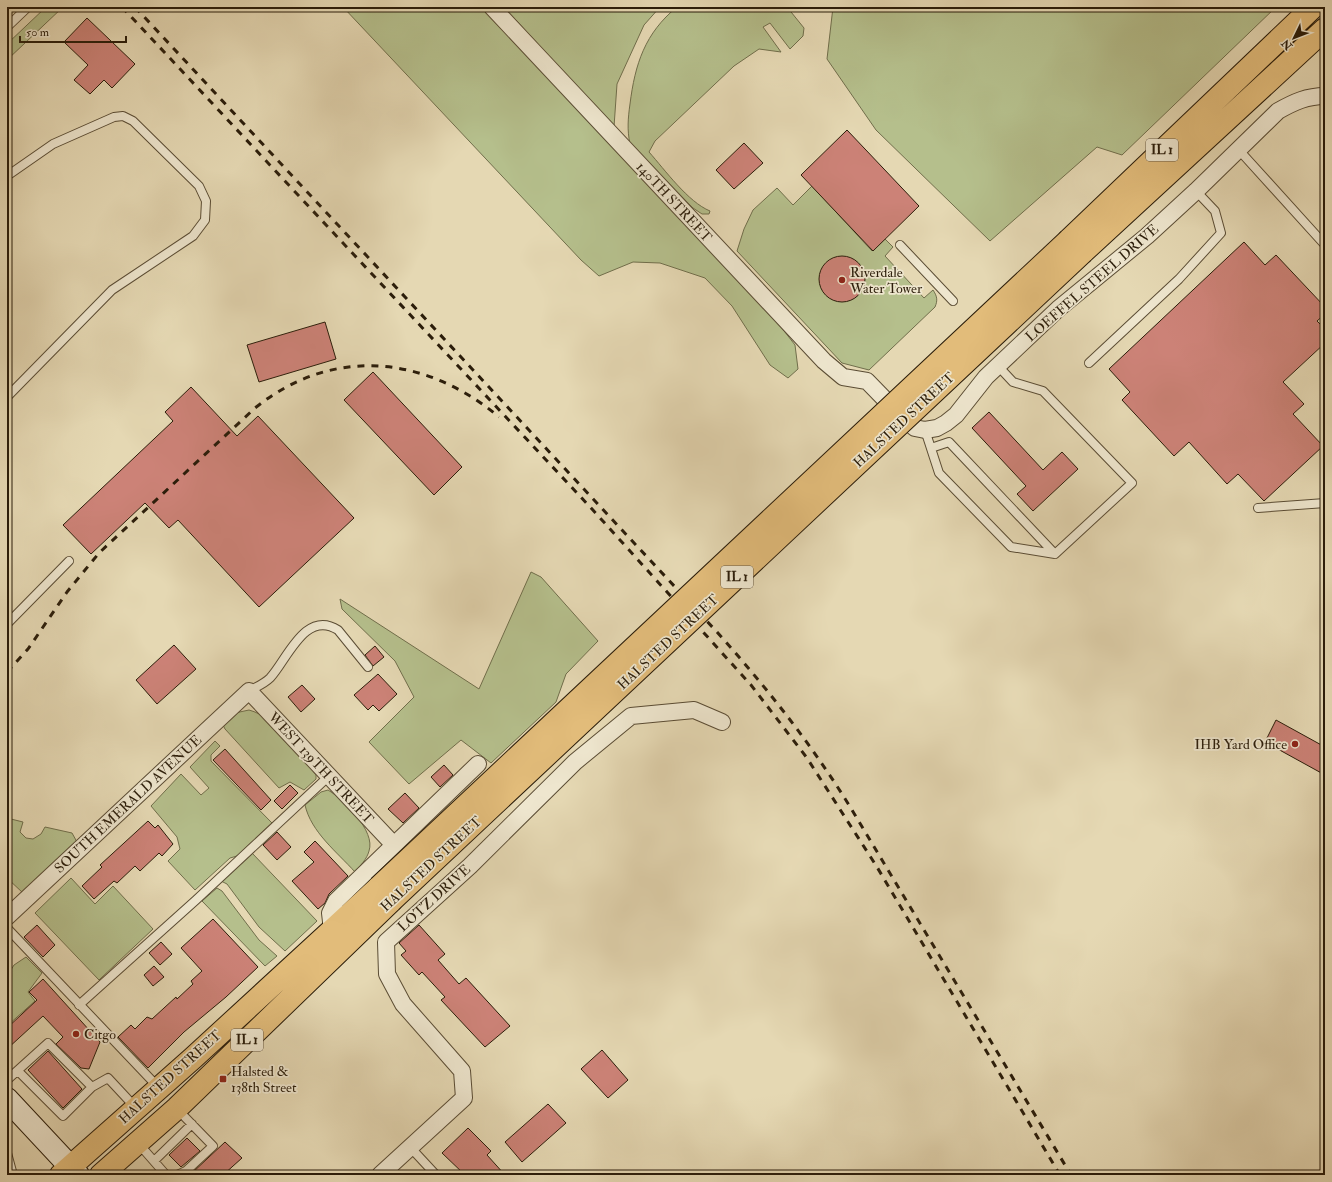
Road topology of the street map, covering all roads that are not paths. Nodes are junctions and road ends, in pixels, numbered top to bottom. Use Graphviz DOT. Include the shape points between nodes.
graph roads {
  1 [pos="28,7"];
  2 [pos="492,7"];
  3 [pos="1313,7"];
  4 [pos="7,27"];
  5 [pos="1325,29"];
  6 [pos="1325,96"];
  7 [pos="1238,150"];
  8 [pos="7,176"];
  9 [pos="1196,192"];
  10 [pos="900,245"];
  11 [pos="1325,245"];
  12 [pos="1076,246"];
  13 [pos="953,301"];
  14 [pos="1089,363"];
  15 [pos="998,366"];
  16 [pos="7,397"];
  17 [pos="925,430"];
  18 [pos="931,448"];
  19 [pos="1325,503"];
  20 [pos="1258,508"];
  21 [pos="1055,554"];
  22 [pos="69,561"];
  23 [pos="7,624"];
  24 [pos="368,667"];
  25 [pos="249,691"];
  26 [pos="722,722"];
  27 [pos="478,764"];
  28 [pos="329,776"];
  29 [pos="394,845"];
  30 [pos="385,894"];
  31 [pos="7,917"];
  32 [pos="7,928"];
  33 [pos="332,930"];
  34 [pos="79,1005"];
  35 [pos="18,1071"];
  36 [pos="7,1080"];
  37 [pos="92,1087"];
  38 [pos="159,1088"];
  39 [pos="7,1099"];
  40 [pos="136,1108"];
  41 [pos="177,1108"];
  42 [pos="192,1124"];
  43 [pos="138,1143"];
  44 [pos="410,1147"];
  45 [pos="7,1153"];
  46 [pos="154,1161"];
  47 [pos="70,1172"];
  48 [pos="13,1175"];
  49 [pos="101,1175"];
  50 [pos="166,1175"];
  51 [pos="177,1175"];
  52 [pos="380,1175"];
  53 [pos="436,1175"];
  1 -- 4 [label="lane"];
  2 -- 17 [label="street, 140TH STREET" via="824,361 843,377 867,381 904,420 915,428"];
  3 -- 12 [label="main road, HALSTED STREET / IL 1" via="1256,60"];
  5 -- 12 [label="main road, HALSTED STREET / IL 1"];
  6 -- 7 [label="street, LOEFFEL STEEL DRIVE" via="1309,97 1283,108"];
  7 -- 9 [label="street, LOEFFEL STEEL DRIVE"];
  7 -- 11 [label="lane"];
  8 -- 16 [label="lane" via="53,144 114,117 123,116 133,120 199,186 206,201 204,220 193,236 112,290"];
  9 -- 14 [label="lane" via="1215,211 1221,233 1179,279"];
  9 -- 15 [label="street, LOEFFEL STEEL DRIVE" via="1123,257 1058,309"];
  10 -- 13 [label="lane"];
  12 -- 30 [label="main road, HALSTED STREET / IL 1, bridge"];
  15 -- 17 [label="street, LOEFFEL STEEL DRIVE" via="956,415 937,428"];
  15 -- 21 [label="lane" via="1013,382 1043,391 1132,483"];
  17 -- 18 [label="lane"];
  18 -- 21 [label="lane" via="949,442"];
  18 -- 21 [label="lane" via="939,472 1011,547"];
  19 -- 20 [label="lane"];
  22 -- 23 [label="lane"];
  24 -- 25 [label="lane" via="338,630 323,624 306,631 271,677"];
  25 -- 28 [label="street, WEST 139TH STREET"];
  25 -- 31 [label="street, SOUTH EMERALD AVENUE"];
  26 -- 44 [label="street, LOTZ DRIVE" via="694,710 631,716 575,762 470,866 386,942 387,974 403,1004 462,1071 464,1098"];
  27 -- 29 [label="street"];
  28 -- 29 [label="street, WEST 139TH STREET"];
  28 -- 34 [label="lane"];
  29 -- 33 [label="street" via="336,901 330,913"];
  30 -- 33 [label="main road, HALSTED STREET / IL 1"];
  30 -- 41 [label="main road, HALSTED STREET / IL 1"];
  32 -- 34 [label="lane"];
  33 -- 38 [label="main road, HALSTED STREET / IL 1"];
  34 -- 38 [label="lane"];
  35 -- 36 [label="lane"];
  35 -- 37 [label="lane" via="48,1043"];
  35 -- 37 [label="lane" via="63,1116"];
  37 -- 40 [label="lane" via="108,1078"];
  38 -- 40 [label="main road, HALSTED STREET / IL 1"];
  39 -- 47 [label="street"];
  40 -- 47 [label="main road, HALSTED STREET / IL 1"];
  41 -- 42 [label="lane"];
  41 -- 43 [label="main road, HALSTED STREET / IL 1"];
  42 -- 46 [label="lane"];
  42 -- 51 [label="lane" via="213,1146 186,1171"];
  43 -- 46 [label="lane"];
  43 -- 49 [label="main road, HALSTED STREET / IL 1"];
  44 -- 52 [label="street, LOTZ DRIVE"];
  44 -- 53 [label="lane"];
  45 -- 48 [label="lane"];
  46 -- 50 [label="lane"];
}
